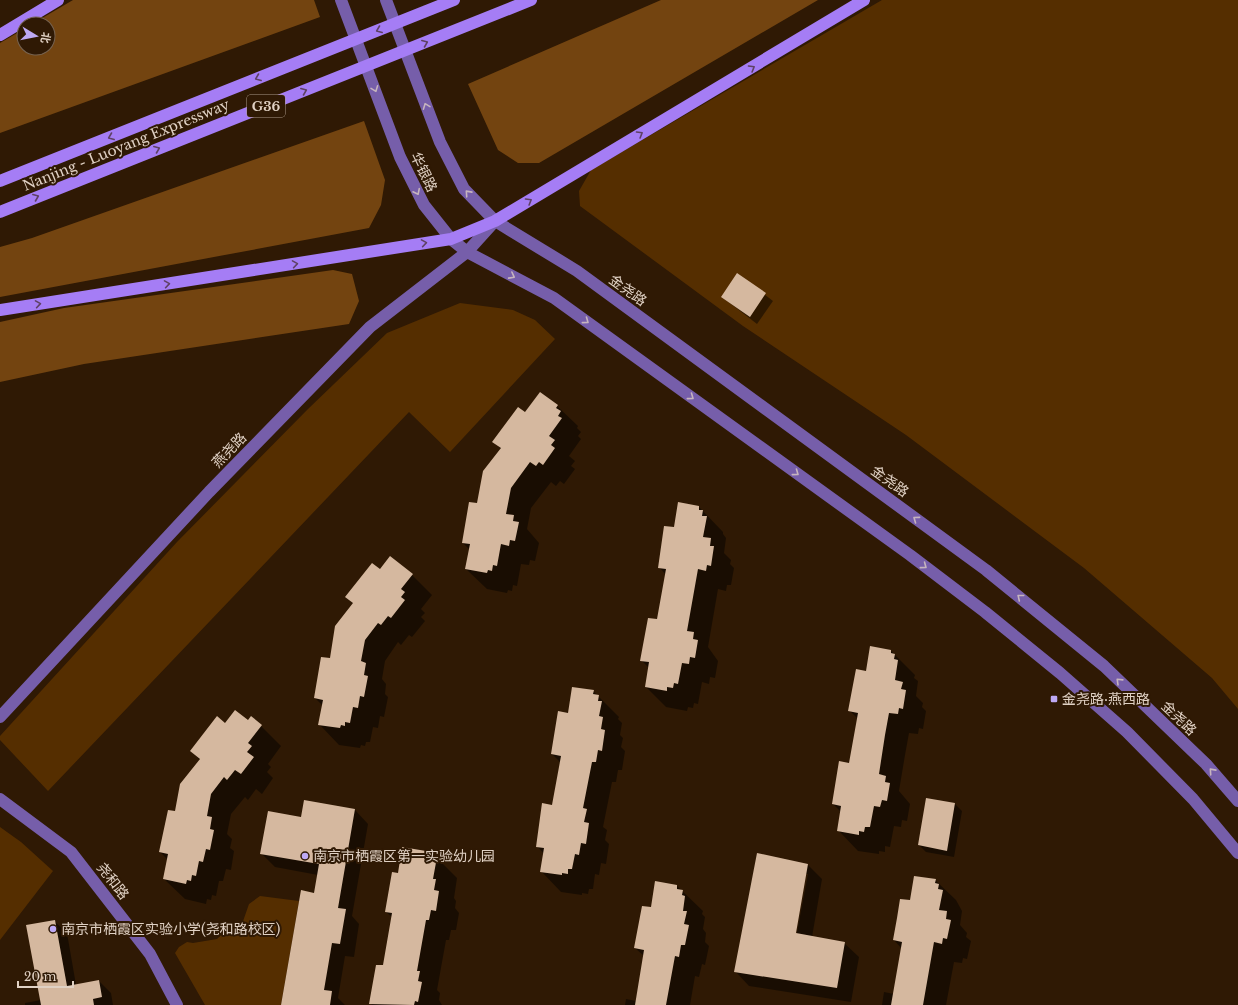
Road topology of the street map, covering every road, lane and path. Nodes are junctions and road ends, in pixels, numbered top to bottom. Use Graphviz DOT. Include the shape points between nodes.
graph roads {
  1 [pos="58,0"];
  2 [pos="341,0"];
  3 [pos="386,0"];
  4 [pos="454,0"];
  5 [pos="531,0"];
  6 [pos="864,0"];
  7 [pos="0,35"];
  8 [pos="0,181"];
  9 [pos="0,212"];
  10 [pos="495,221"];
  11 [pos="451,239"];
  12 [pos="467,252"];
  13 [pos="0,310"];
  14 [pos="0,717"];
  15 [pos="0,799"];
  16 [pos="1238,801"];
  17 [pos="1238,853"];
  18 [pos="177,1005"];
  1 -- 7 [label="highway"];
  2 -- 11 [label="main road, 华银路, one-way" via="400,157 424,205"];
  10 -- 3 [label="main road, 华银路, one-way" via="464,190 440,142"];
  4 -- 8 [label="highway, Nanjing - Luoyang Expressway / G36, one-way"];
  9 -- 5 [label="highway, Nanjing - Luoyang Expressway / G36, one-way"];
  10 -- 6 [label="highway, one-way"];
  10 -- 11 [label="highway"];
  10 -- 12 [label="main road, 燕尧路"];
  16 -- 10 [label="main road, 金尧路, one-way" via="1206,764 1104,666 986,570 577,271"];
  11 -- 12 [label="main road, 华银路"];
  13 -- 11 [label="highway, one-way"];
  12 -- 14 [label="main road, 燕尧路" via="370,327 209,492"];
  12 -- 17 [label="main road, 华银路, one-way" via="554,298 985,612 1127,732 1193,799"];
  15 -- 18 [label="main road, 尧和路" via="71,852 150,954"];
}
